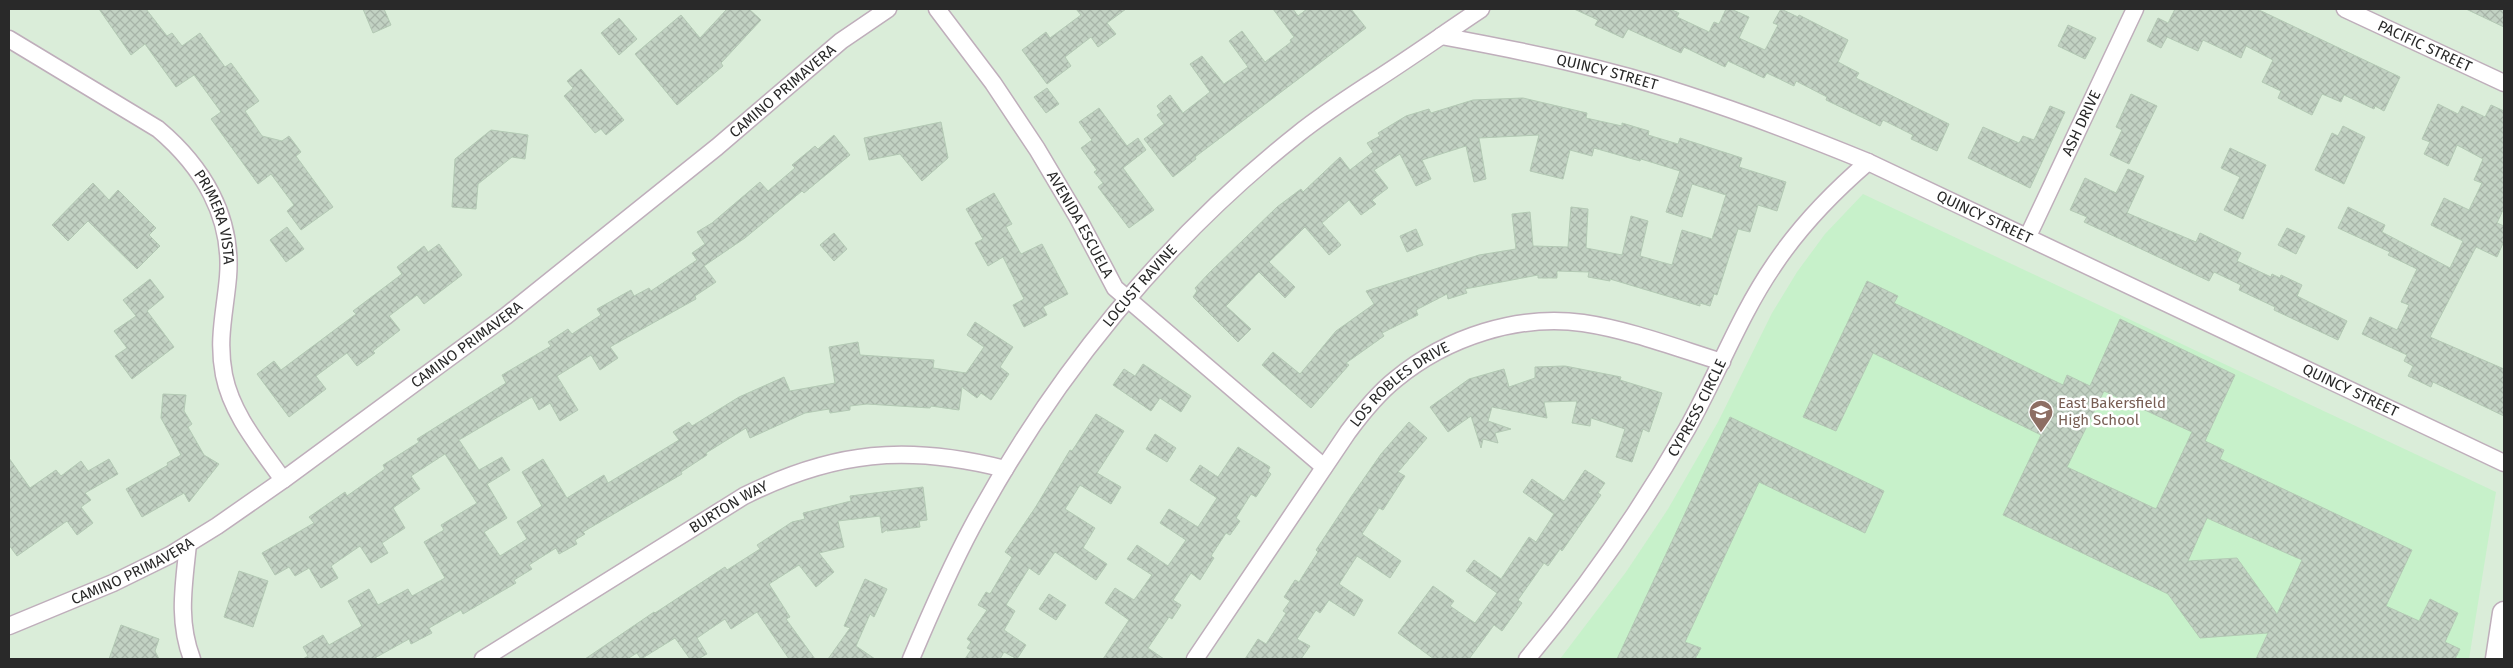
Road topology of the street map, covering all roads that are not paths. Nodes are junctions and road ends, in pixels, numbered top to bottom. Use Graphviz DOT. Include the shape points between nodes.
graph roads {
  1 [pos="937,9"];
  2 [pos="1480,9"];
  3 [pos="2134,9"];
  4 [pos="2345,9"];
  5 [pos="880,10"];
  6 [pos="1441,36"];
  7 [pos="9,39"];
  8 [pos="2504,83"];
  9 [pos="1868,162"];
  10 [pos="2028,236"];
  11 [pos="1128,299"];
  12 [pos="1722,362"];
  13 [pos="2504,463"];
  14 [pos="1324,467"];
  15 [pos="1005,469"];
  16 [pos="283,480"];
  17 [pos="188,544"];
  18 [pos="2504,612"];
  19 [pos="9,626"];
  20 [pos="192,659"];
  21 [pos="483,659"];
  22 [pos="911,659"];
  23 [pos="1196,659"];
  24 [pos="1527,659"];
  25 [pos="2497,659"];
  1 -- 11 [label="street, AVENIDA ESCUELA" via="993,83 1037,149 1115,288"];
  2 -- 6 [label="street, LOCUST RAVINE"];
  3 -- 10 [label="street, ASH DRIVE"];
  4 -- 8 [label="street, PACIFIC STREET"];
  5 -- 16 [label="street, CAMINO PRIMAVERA" via="506,316"];
  6 -- 9 [label="street, QUINCY STREET" via="1589,67 1684,94 1776,125"];
  6 -- 11 [label="street, LOCUST RAVINE" via="1345,98 1298,134 1182,239"];
  7 -- 16 [label="street, PRIMERA VISTA" via="158,129 198,170 216,203 228,247 220,347 224,376 244,424"];
  9 -- 10 [label="street, QUINCY STREET"];
  9 -- 12 [label="street, CYPRESS CIRCLE" via="1837,189 1803,226 1773,266"];
  10 -- 13 [label="street, QUINCY STREET"];
  11 -- 14 [label="street, AVENIDA ESCUELA"];
  11 -- 15 [label="street, LOCUST RAVINE" via="1046,404"];
  12 -- 14 [label="street, LOS ROBLES DRIVE" via="1612,328 1582,323 1517,324 1483,332 1450,344 1396,379 1370,403"];
  12 -- 24 [label="street, CYPRESS CIRCLE" via="1651,490 1600,567"];
  14 -- 23 [label="street, LOS ROBLES DRIVE"];
  15 -- 21 [label="street, BURTON WAY" via="966,459 886,454 846,459 782,478 744,496"];
  15 -- 22 [label="street, LOCUST RAVINE" via="942,586"];
  16 -- 17 [label="street, CAMINO PRIMAVERA"];
  17 -- 19 [label="street, CAMINO PRIMAVERA" via="113,583"];
  17 -- 20 [label="street" via="181,607"];
  18 -- 25 [label="main road"];
}
